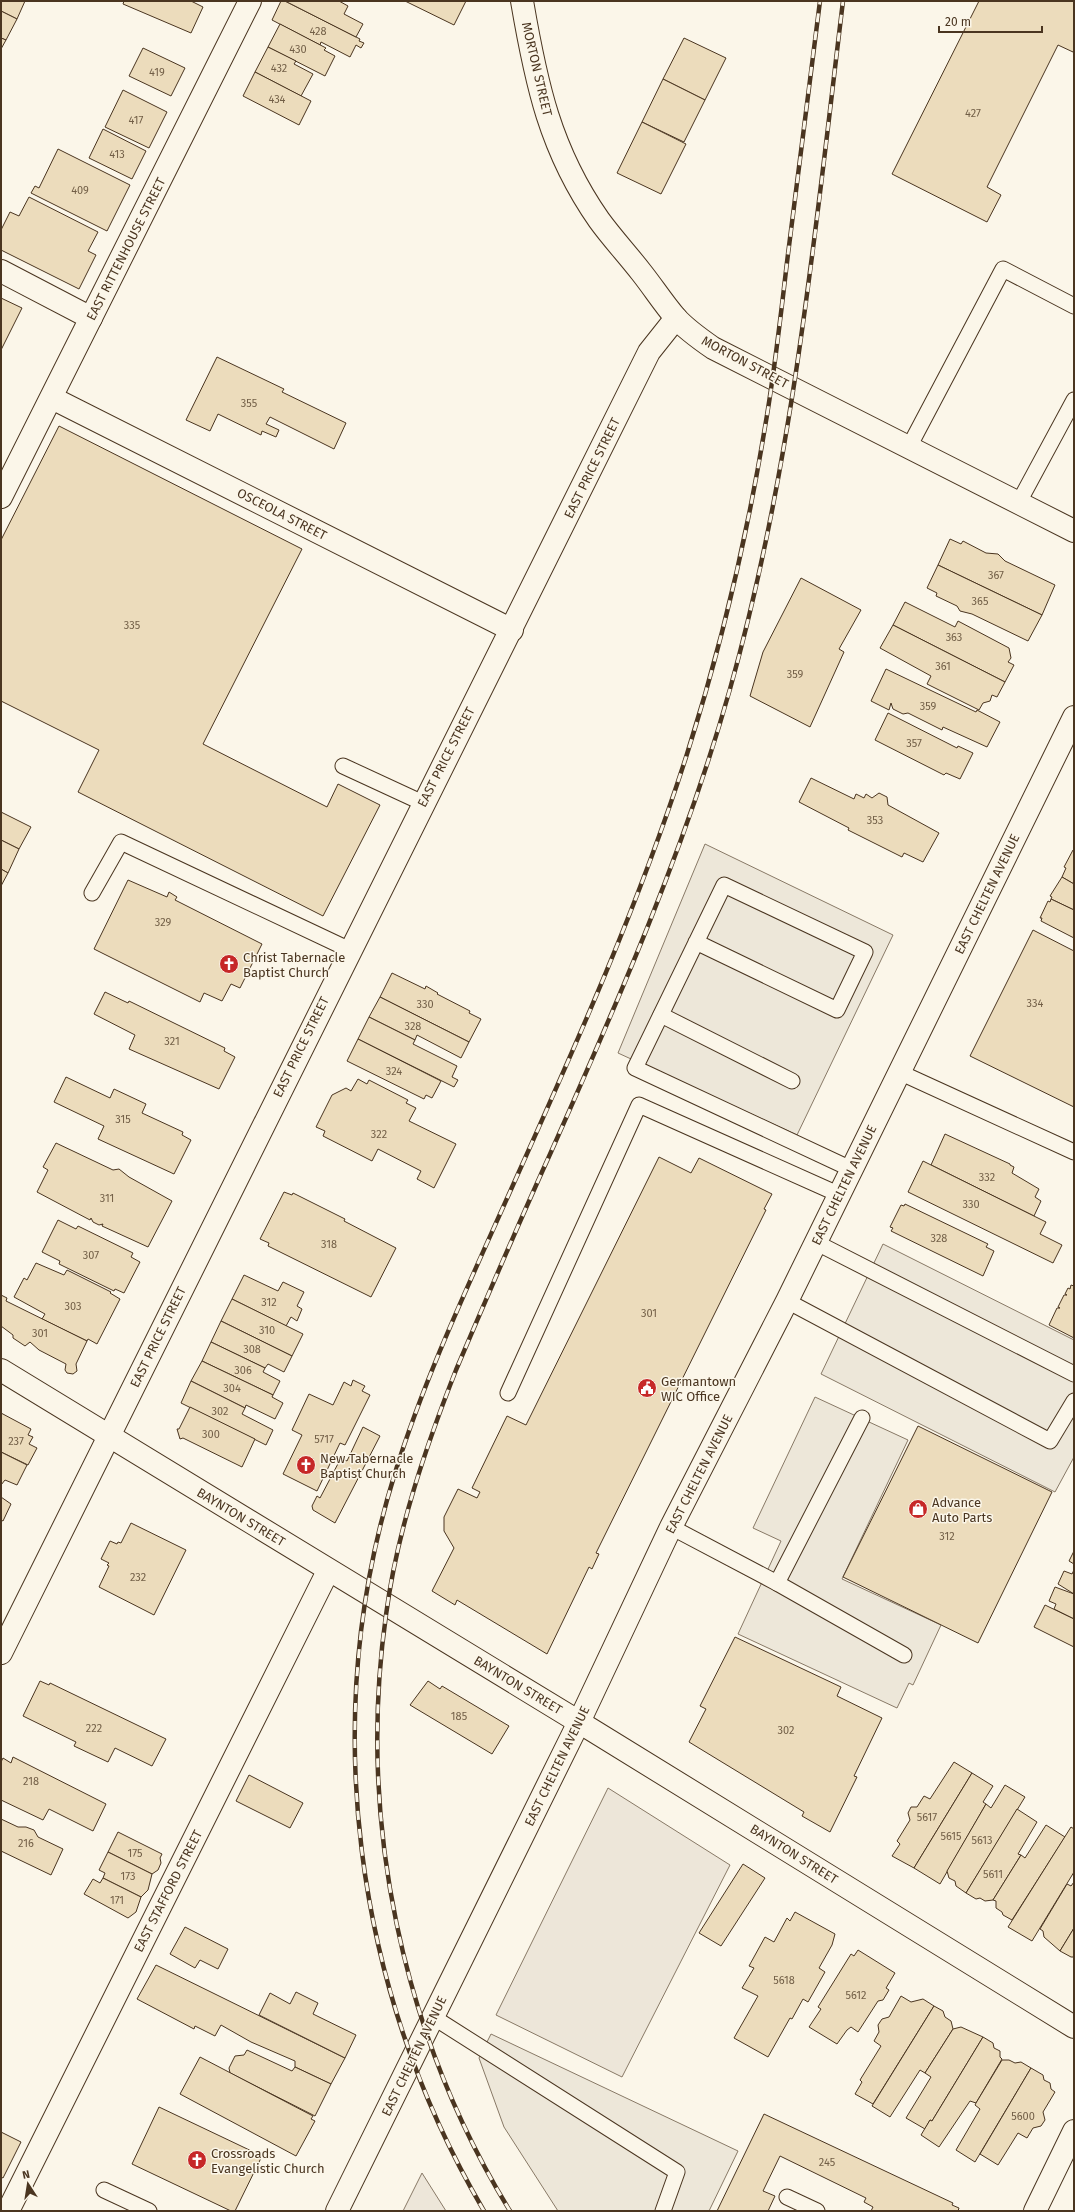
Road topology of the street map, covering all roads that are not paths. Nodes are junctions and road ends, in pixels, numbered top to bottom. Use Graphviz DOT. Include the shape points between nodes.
graph roads {
  1 [pos="250,1"];
  2 [pos="522,1"];
  3 [pos="1,271"];
  4 [pos="1074,306"];
  5 [pos="91,318"];
  6 [pos="676,318"];
  7 [pos="52,398"];
  8 [pos="1074,400"];
  9 [pos="909,447"];
  10 [pos="1,497"];
  11 [pos="1018,502"];
  12 [pos="1074,531"];
  13 [pos="512,630"];
  14 [pos="1074,717"];
  15 [pos="343,766"];
  16 [pos="423,803"];
  17 [pos="92,893"];
  18 [pos="696,942"];
  19 [pos="350,950"];
  20 [pos="661,1015"];
  21 [pos="899,1072"];
  22 [pos="792,1081"];
  23 [pos="1074,1152"];
  24 [pos="851,1169"];
  25 [pos="838,1194"];
  26 [pos="815,1242"];
  27 [pos="787,1301"];
  28 [pos="1,1370"];
  29 [pos="1074,1374"];
  30 [pos="508,1393"];
  31 [pos="1074,1401"];
  32 [pos="862,1418"];
  33 [pos="108,1436"];
  34 [pos="672,1527"];
  35 [pos="328,1570"];
  36 [pos="777,1583"];
  37 [pos="1,1653"];
  38 [pos="904,1655"];
  39 [pos="579,1722"];
  40 [pos="433,2017"];
  41 [pos="1074,2027"];
  42 [pos="1074,2131"];
  43 [pos="104,2190"];
  44 [pos="787,2196"];
  45 [pos="8,2211"];
  46 [pos="150,2211"];
  47 [pos="337,2211"];
  48 [pos="663,2211"];
  49 [pos="817,2211"];
  50 [pos="1036,2211"];
  1 -- 5 [label="street, EAST RITTENHOUSE STREET"];
  2 -- 6 [label="street, MORTON STREET" via="539,93 549,123 576,181 599,220"];
  3 -- 5 [label="street"];
  4 -- 9 [label="lane" via="1003,270"];
  5 -- 7 [label="street, EAST RITTENHOUSE STREET"];
  6 -- 9 [label="street, MORTON STREET" via="692,334 714,348"];
  6 -- 13 [label="street, EAST PRICE STREET" via="649,352"];
  7 -- 10 [label="street, EAST RITTENHOUSE STREET"];
  7 -- 13 [label="street, OSCEOLA STREET"];
  8 -- 11 [label="lane"];
  9 -- 11 [label="street, MORTON STREET"];
  11 -- 12 [label="street, MORTON STREET"];
  13 -- 16 [label="street, EAST PRICE STREET"];
  14 -- 21 [label="street, EAST CHELTEN AVENUE"];
  15 -- 16 [label="lane"];
  16 -- 19 [label="street, EAST PRICE STREET"];
  17 -- 19 [label="lane" via="121,842"];
  18 -- 18 [label="lane" via="724,884 865,952 837,1010"];
  18 -- 20 [label="lane"];
  19 -- 33 [label="street, EAST PRICE STREET"];
  20 -- 22 [label="lane"];
  20 -- 24 [label="lane" via="635,1068"];
  21 -- 23 [label="lane"];
  21 -- 24 [label="street, EAST CHELTEN AVENUE"];
  24 -- 25 [label="street, EAST CHELTEN AVENUE"];
  25 -- 26 [label="street, EAST CHELTEN AVENUE"];
  25 -- 30 [label="lane" via="639,1105"];
  26 -- 27 [label="street, EAST CHELTEN AVENUE"];
  26 -- 29 [label="lane"];
  27 -- 31 [label="lane" via="1050,1442"];
  27 -- 34 [label="street, EAST CHELTEN AVENUE"];
  28 -- 33 [label="street, BAYNTON STREET"];
  32 -- 36 [label="lane"];
  33 -- 35 [label="street, BAYNTON STREET"];
  33 -- 37 [label="street, EAST PRICE STREET"];
  34 -- 36 [label="lane"];
  34 -- 39 [label="street, EAST CHELTEN AVENUE"];
  35 -- 39 [label="street, BAYNTON STREET"];
  35 -- 45 [label="street, EAST STAFFORD STREET"];
  36 -- 38 [label="lane"];
  39 -- 40 [label="street, EAST CHELTEN AVENUE"];
  39 -- 41 [label="street, BAYNTON STREET"];
  40 -- 47 [label="street, EAST CHELTEN AVENUE"];
  40 -- 48 [label="lane" via="677,2172"];
  42 -- 50 [label="street"];
  43 -- 46 [label="lane"];
  44 -- 49 [label="lane"];
}
